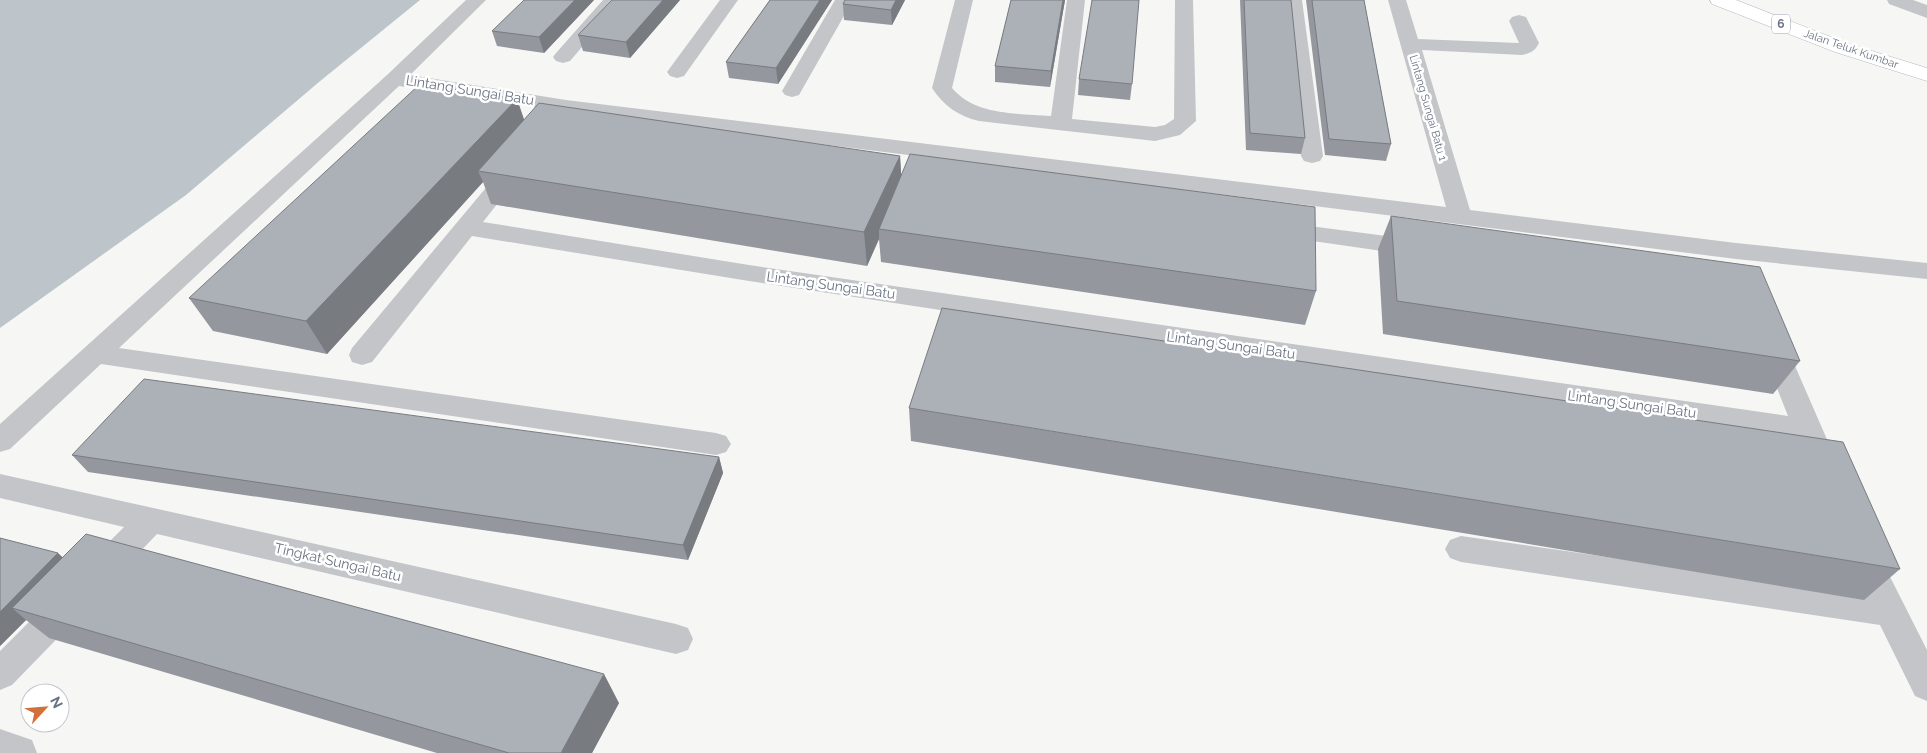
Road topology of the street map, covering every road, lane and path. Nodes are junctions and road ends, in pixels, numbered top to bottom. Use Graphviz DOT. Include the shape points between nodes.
graph roads {
  1 [pos="477,0"];
  2 [pos="613,0"];
  3 [pos="729,0"];
  4 [pos="844,0"];
  5 [pos="964,0"];
  6 [pos="1076,0"];
  7 [pos="1184,0"];
  8 [pos="1293,0"];
  9 [pos="1397,0"];
  10 [pos="1719,0"];
  11 [pos="1896,0"];
  12 [pos="1927,12"];
  13 [pos="1519,21"];
  14 [pos="1409,44"];
  15 [pos="563,58"];
  16 [pos="677,72"];
  17 [pos="1927,75"];
  18 [pos="394,78"];
  19 [pos="792,91"];
  20 [pos="566,106"];
  21 [pos="1061,125"];
  22 [pos="550,126"];
  23 [pos="526,154"];
  24 [pos="1312,156"];
  25 [pos="1460,216"];
  26 [pos="465,227"];
  27 [pos="1257,227"];
  28 [pos="1435,251"];
  29 [pos="1736,251"];
  30 [pos="1927,271"];
  31 [pos="1746,276"];
  32 [pos="1763,320"];
  33 [pos="95,354"];
  34 [pos="362,355"];
  35 [pos="1807,430"];
  36 [pos="0,441"];
  37 [pos="716,444"];
  38 [pos="1824,467"];
  39 [pos="0,486"];
  40 [pos="151,520"];
  41 [pos="1853,530"];
  42 [pos="1461,549"];
  43 [pos="1890,612"];
  44 [pos="676,639"];
  45 [pos="0,674"];
  46 [pos="1927,685"];
  47 [pos="0,747"];
  48 [pos="19,753"];
  1 -- 18 [label="street"];
  2 -- 15 [label="street"];
  3 -- 16 [label="street"];
  4 -- 19 [label="street"];
  5 -- 21 [label="street" via="942,88 950,99 980,115"];
  6 -- 21 [label="street"];
  7 -- 21 [label="street" via="1185,121 1172,130 1155,134"];
  8 -- 24 [label="street"];
  9 -- 14 [label="street, Lintang Sungai Batu 1"];
  10 -- 17 [label="main road, Jalan Teluk Kumbar / 6" via="1842,48"];
  11 -- 12 [label="street"];
  13 -- 14 [label="street" via="1528,43 1522,49"];
  14 -- 25 [label="street, Lintang Sungai Batu 1"];
  18 -- 20 [label="street, Lintang Sungai Batu"];
  18 -- 33 [label="street"];
  20 -- 22 [label="street"];
  20 -- 25 [label="street, Lintang Sungai Batu"];
  23 -- 26 [label="street"];
  25 -- 29 [label="street, Lintang Sungai Batu"];
  26 -- 34 [label="street"];
  26 -- 35 [label="street, Lintang Sungai Batu" via="759,275"];
  27 -- 28 [label="street"];
  29 -- 30 [label="street, Lintang Sungai Batu"];
  29 -- 31 [label="street"];
  32 -- 35 [label="street"];
  33 -- 36 [label="street"];
  33 -- 37 [label="street"];
  35 -- 38 [label="street"];
  39 -- 40 [label="street, Tingkat Sungai Batu"];
  40 -- 44 [label="street, Tingkat Sungai Batu"];
  40 -- 45 [label="street"];
  41 -- 43 [label="street"];
  42 -- 43 [label="street"];
  43 -- 46 [label="street"];
  47 -- 48 [label="street"];
}
